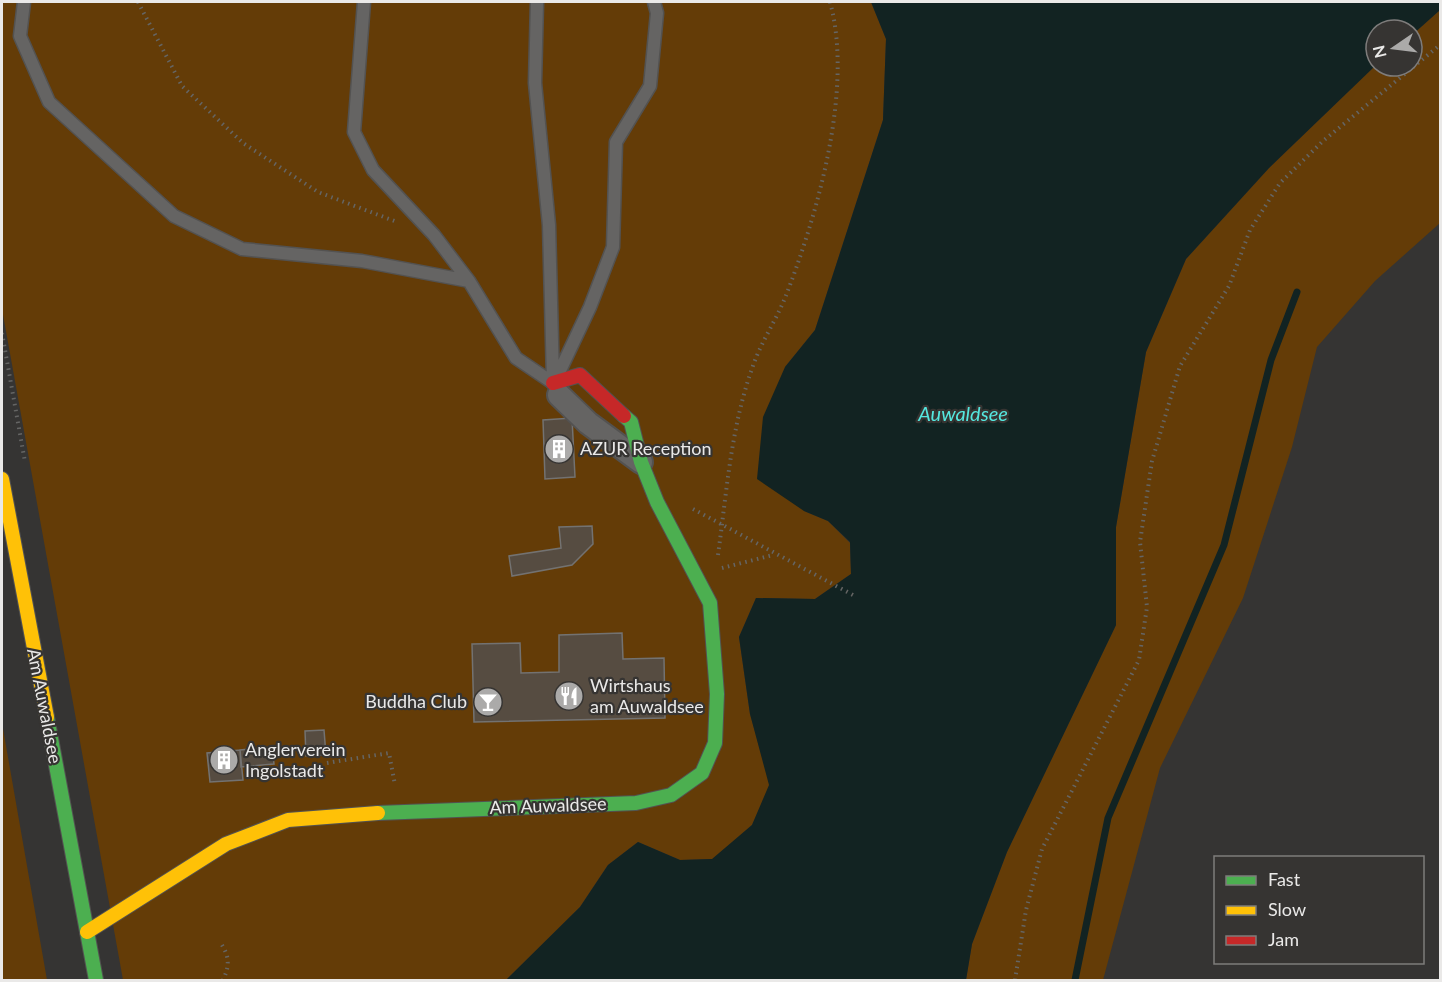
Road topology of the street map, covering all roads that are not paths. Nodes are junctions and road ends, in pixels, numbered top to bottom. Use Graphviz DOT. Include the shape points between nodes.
graph roads {
  1 [pos="24,2"];
  2 [pos="364,2"];
  3 [pos="537,2"];
  4 [pos="654,2"];
  5 [pos="469,281"];
  6 [pos="556,389"];
  7 [pos="641,462"];
  8 [pos="2,479"];
  9 [pos="87,932"];
  10 [pos="96,981"];
  1 -- 5 [label="lane" via="20,36 49,102 174,216 242,249 362,261"];
  2 -- 5 [label="lane" via="354,132 373,170 434,235"];
  3 -- 6 [label="lane" via="535,83 549,225"];
  4 -- 6 [label="lane" via="657,13 650,86 616,142 613,247"];
  5 -- 6 [label="lane" via="516,358"];
  6 -- 7 [label="street" via="588,423"];
  6 -- 7 [label="street, Am Auwaldsee" via="580,375 631,422"];
  7 -- 9 [label="street, Am Auwaldsee" via="657,502 710,603 717,694 715,743 702,773 671,795 636,803 288,820 226,844"];
  8 -- 9 [label="street, Am Auwaldsee"];
  9 -- 10 [label="street, Am Auwaldsee"];
}
